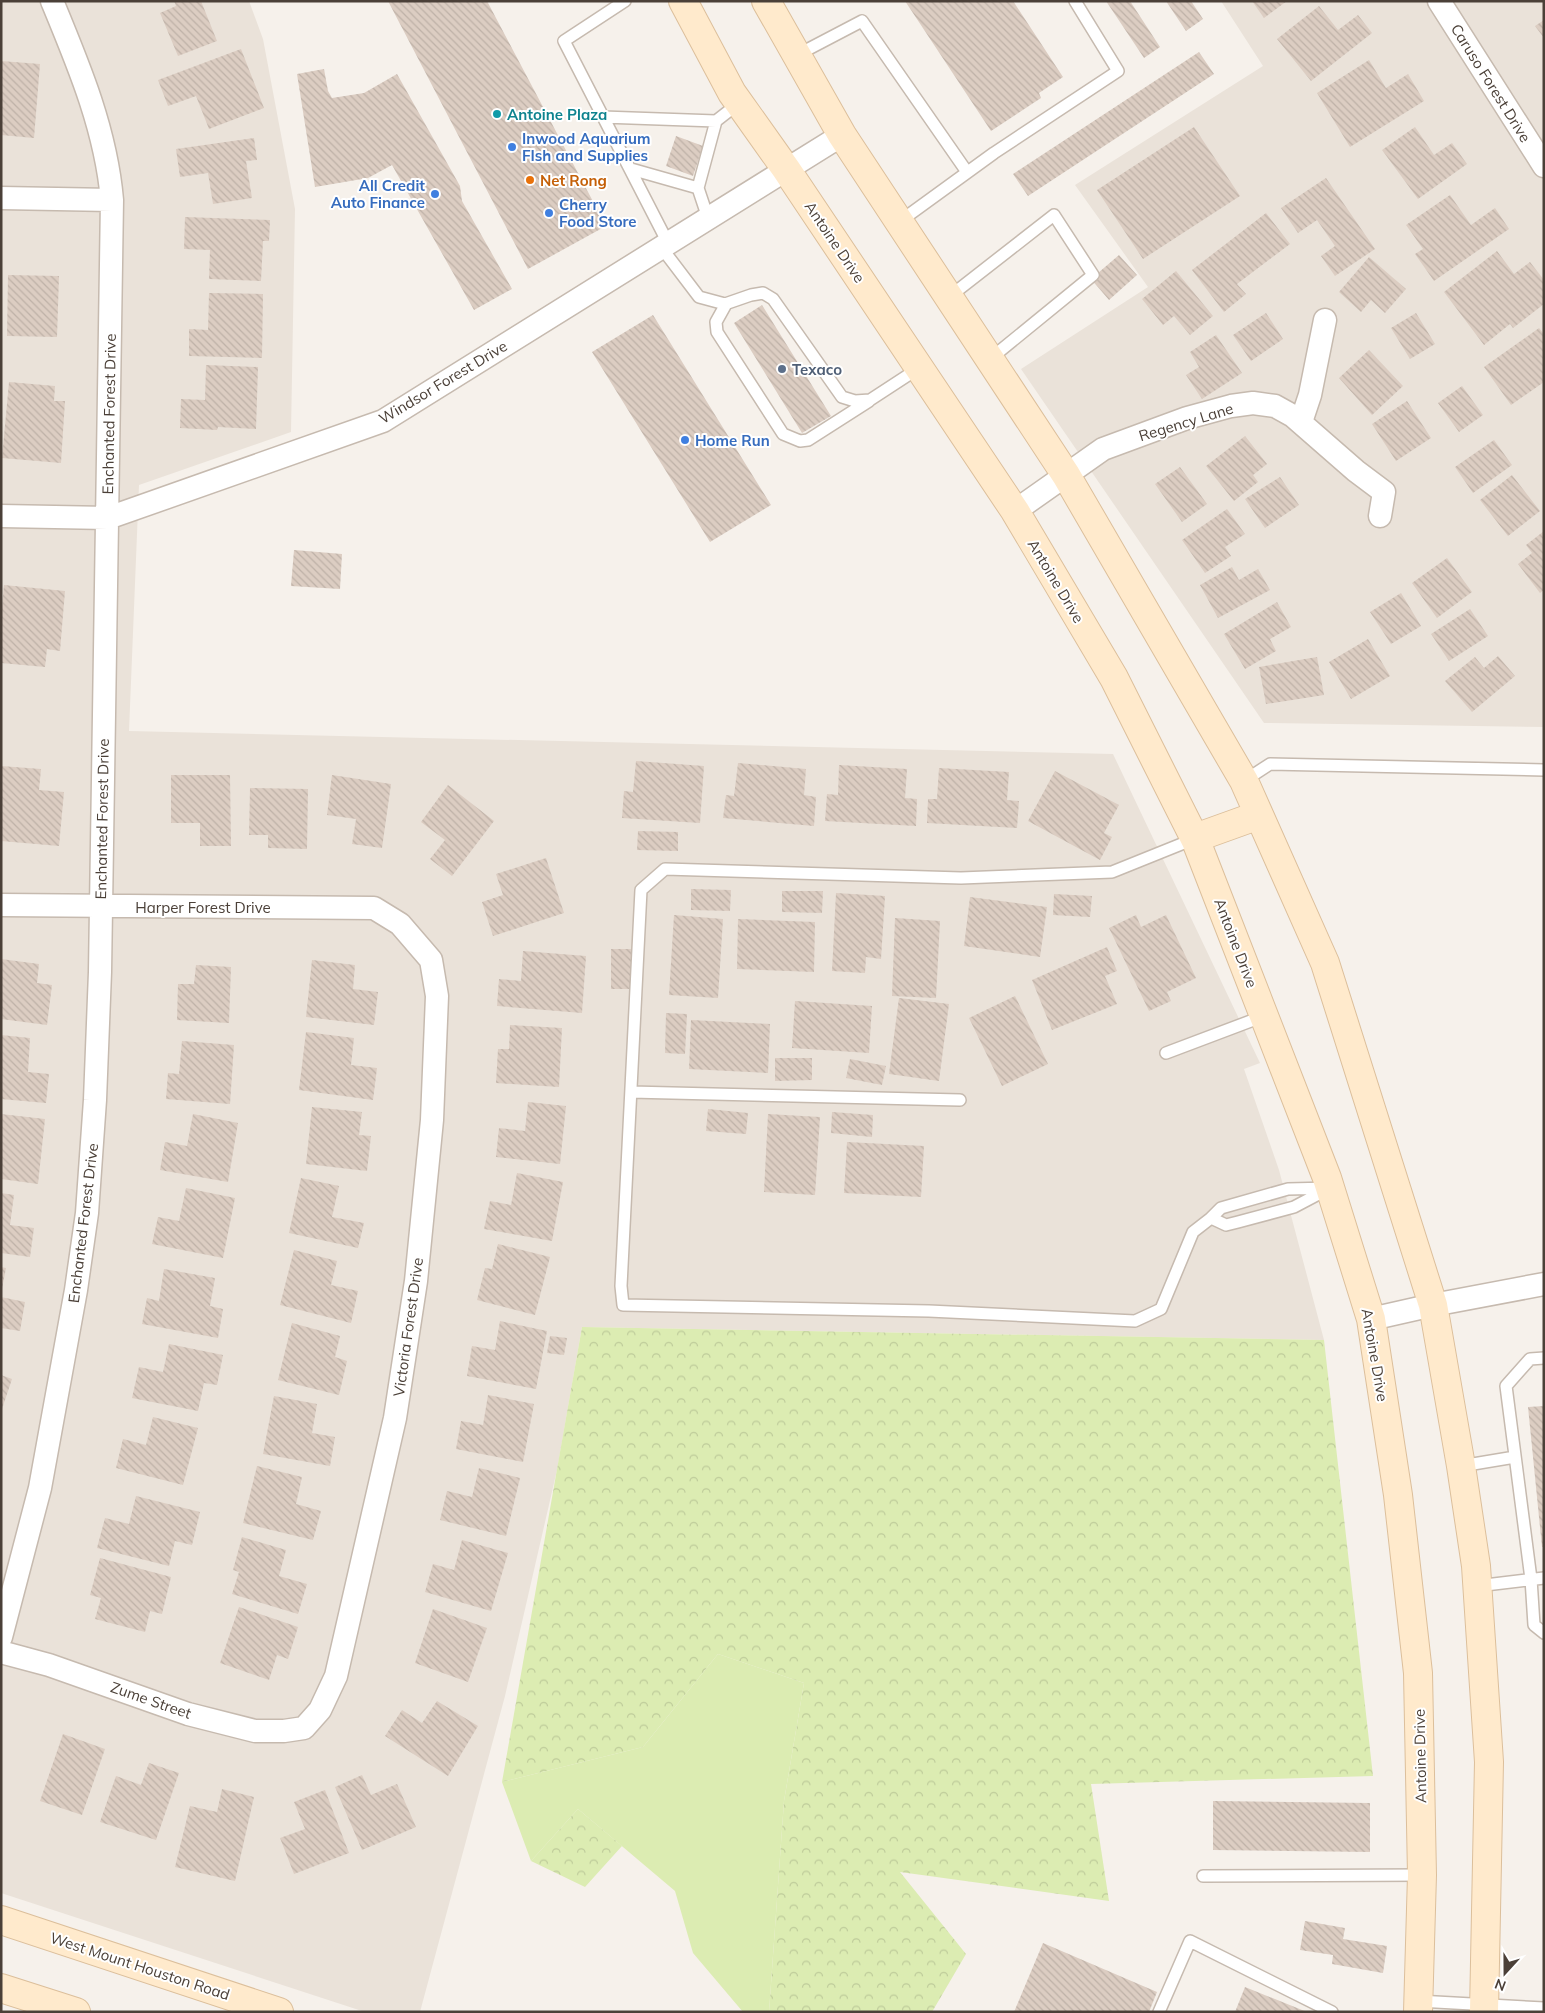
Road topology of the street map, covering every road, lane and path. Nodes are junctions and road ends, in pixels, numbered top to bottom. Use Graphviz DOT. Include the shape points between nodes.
graph roads {
  1 [pos="52,1"];
  2 [pos="624,1"];
  3 [pos="683,1"];
  4 [pos="766,1"];
  5 [pos="1074,1"];
  6 [pos="1439,1"];
  7 [pos="796,55"];
  8 [pos="739,103"];
  9 [pos="603,117"];
  10 [pos="716,121"];
  11 [pos="842,135"];
  12 [pos="1544,166"];
  13 [pos="630,170"];
  14 [pos="786,170"];
  15 [pos="967,172"];
  16 [pos="698,188"];
  17 [pos="1,198"];
  18 [pos="112,200"];
  19 [pos="708,218"];
  20 [pos="899,222"];
  21 [pos="665,245"];
  22 [pos="949,297"];
  23 [pos="726,304"];
  24 [pos="1324,320"];
  25 [pos="990,359"];
  26 [pos="919,368"];
  27 [pos="870,400"];
  28 [pos="1301,422"];
  29 [pos="1066,475"];
  30 [pos="1014,511"];
  31 [pos="1,516"];
  32 [pos="1380,516"];
  33 [pos="108,518"];
  34 [pos="1544,770"];
  35 [pos="1244,781"];
  36 [pos="1260,815"];
  37 [pos="1195,838"];
  38 [pos="1,905"];
  39 [pos="100,906"];
  40 [pos="400,924"];
  41 [pos="1264,1016"];
  42 [pos="1166,1053"];
  43 [pos="631,1092"];
  44 [pos="960,1100"];
  45 [pos="1330,1188"];
  46 [pos="1211,1218"];
  47 [pos="1544,1284"];
  48 [pos="1433,1305"];
  49 [pos="1371,1319"];
  50 [pos="1544,1358"];
  51 [pos="1515,1457"];
  52 [pos="1461,1466"];
  53 [pos="1544,1578"];
  54 [pos="1531,1579"];
  55 [pos="1477,1586"];
  56 [pos="1544,1633"];
  57 [pos="1,1637"];
  58 [pos="1,1652"];
  59 [pos="304,1728"];
  60 [pos="1422,1875"];
  61 [pos="1203,1876"];
  62 [pos="1,1920"];
  63 [pos="1,1988"];
  64 [pos="1418,2006"];
  65 [pos="1484,2008"];
  66 [pos="1544,2008"];
  67 [pos="76,2012"];
  68 [pos="279,2012"];
  69 [pos="1159,2012"];
  70 [pos="1332,2012"];
  1 -- 18 [label="street, Enchanted Forest Drive" via="101,130"];
  2 -- 9 [label="lane" via="564,41"];
  3 -- 8 [label="main road, Antoine Drive"];
  4 -- 7 [label="main road"];
  5 -- 15 [label="lane" via="1118,71"];
  6 -- 12 [label="street, Caruso Forest Drive"];
  7 -- 11 [label="main road"];
  7 -- 15 [label="lane" via="862,21"];
  8 -- 10 [label="lane"];
  8 -- 14 [label="main road, Antoine Drive"];
  9 -- 10 [label="lane"];
  9 -- 13 [label="lane"];
  10 -- 16 [label="lane"];
  11 -- 14 [label="street, Windsor Forest Drive"];
  11 -- 20 [label="main road"];
  13 -- 16 [label="lane"];
  13 -- 21 [label="lane"];
  14 -- 19 [label="street, Windsor Forest Drive"];
  14 -- 26 [label="main road, Antoine Drive"];
  15 -- 20 [label="lane"];
  16 -- 19 [label="lane"];
  17 -- 18 [label="street"];
  18 -- 33 [label="street, Enchanted Forest Drive"];
  19 -- 21 [label="street, Windsor Forest Drive"];
  20 -- 22 [label="main road"];
  21 -- 23 [label="lane" via="699,297"];
  21 -- 33 [label="street, Windsor Forest Drive" via="383,421"];
  22 -- 25 [label="main road"];
  22 -- 25 [label="lane" via="1054,215 1093,275"];
  23 -- 27 [label="lane" via="751,294 763,293 773,299 842,397 855,401"];
  23 -- 27 [label="lane" via="716,322 717,332 783,434 800,441 808,440"];
  24 -- 28 [label="street" via="1310,395"];
  25 -- 29 [label="main road"];
  26 -- 27 [label="lane"];
  26 -- 30 [label="main road, Antoine Drive"];
  28 -- 29 [label="street, Regency Lane" via="1274,406 1253,403 1231,406 1103,449"];
  28 -- 32 [label="street, Regency Lane" via="1384,492"];
  29 -- 30 [label="street, Regency Lane"];
  29 -- 35 [label="main road"];
  30 -- 37 [label="main road, Antoine Drive" via="1114,678"];
  31 -- 33 [label="street, Windsor Forest Drive"];
  33 -- 39 [label="street, Enchanted Forest Drive"];
  34 -- 35 [label="lane" via="1270,764"];
  35 -- 36 [label="main road"];
  36 -- 37 [label="main road"];
  36 -- 48 [label="main road" via="1324,963"];
  37 -- 41 [label="main road, Antoine Drive"];
  37 -- 43 [label="lane" via="1112,872 961,878 665,869 641,890"];
  38 -- 39 [label="street, Harper Forest Drive"];
  39 -- 40 [label="street, Harper Forest Drive" via="374,908"];
  39 -- 57 [label="street, Enchanted Forest Drive" via="95,1100 87,1213 40,1488"];
  40 -- 59 [label="street, Victoria Forest Drive" via="431,960 437,996 432,1120 416,1282 395,1418 336,1676 320,1710"];
  41 -- 42 [label="lane"];
  41 -- 45 [label="main road, Antoine Drive"];
  43 -- 44 [label="lane"];
  43 -- 46 [label="lane" via="621,1286 623,1305 928,1311 1135,1321 1161,1308 1193,1232"];
  45 -- 46 [label="lane" via="1288,1188 1221,1208"];
  45 -- 46 [label="lane" via="1294,1207 1238,1222 1226,1225"];
  45 -- 49 [label="main road, Antoine Drive"];
  47 -- 48 [label="street"];
  48 -- 49 [label="street"];
  48 -- 52 [label="main road"];
  49 -- 60 [label="main road, Antoine Drive" via="1398,1495 1418,1673"];
  50 -- 51 [label="lane" via="1530,1360 1506,1386"];
  51 -- 52 [label="lane"];
  51 -- 54 [label="lane"];
  52 -- 55 [label="main road"];
  53 -- 54 [label="lane"];
  54 -- 55 [label="lane"];
  54 -- 56 [label="lane" via="1534,1625"];
  55 -- 65 [label="main road" via="1489,1762"];
  58 -- 59 [label="street, Zume Street" via="49,1665 188,1714 256,1731"];
  60 -- 61 [label="lane"];
  60 -- 64 [label="main road, Antoine Drive"];
  62 -- 68 [label="main road, West Mount Houston Road"];
  63 -- 67 [label="main road"];
  64 -- 65 [label="lane"];
  65 -- 66 [label="lane"];
  69 -- 70 [label="lane" via="1190,1941"];
}
